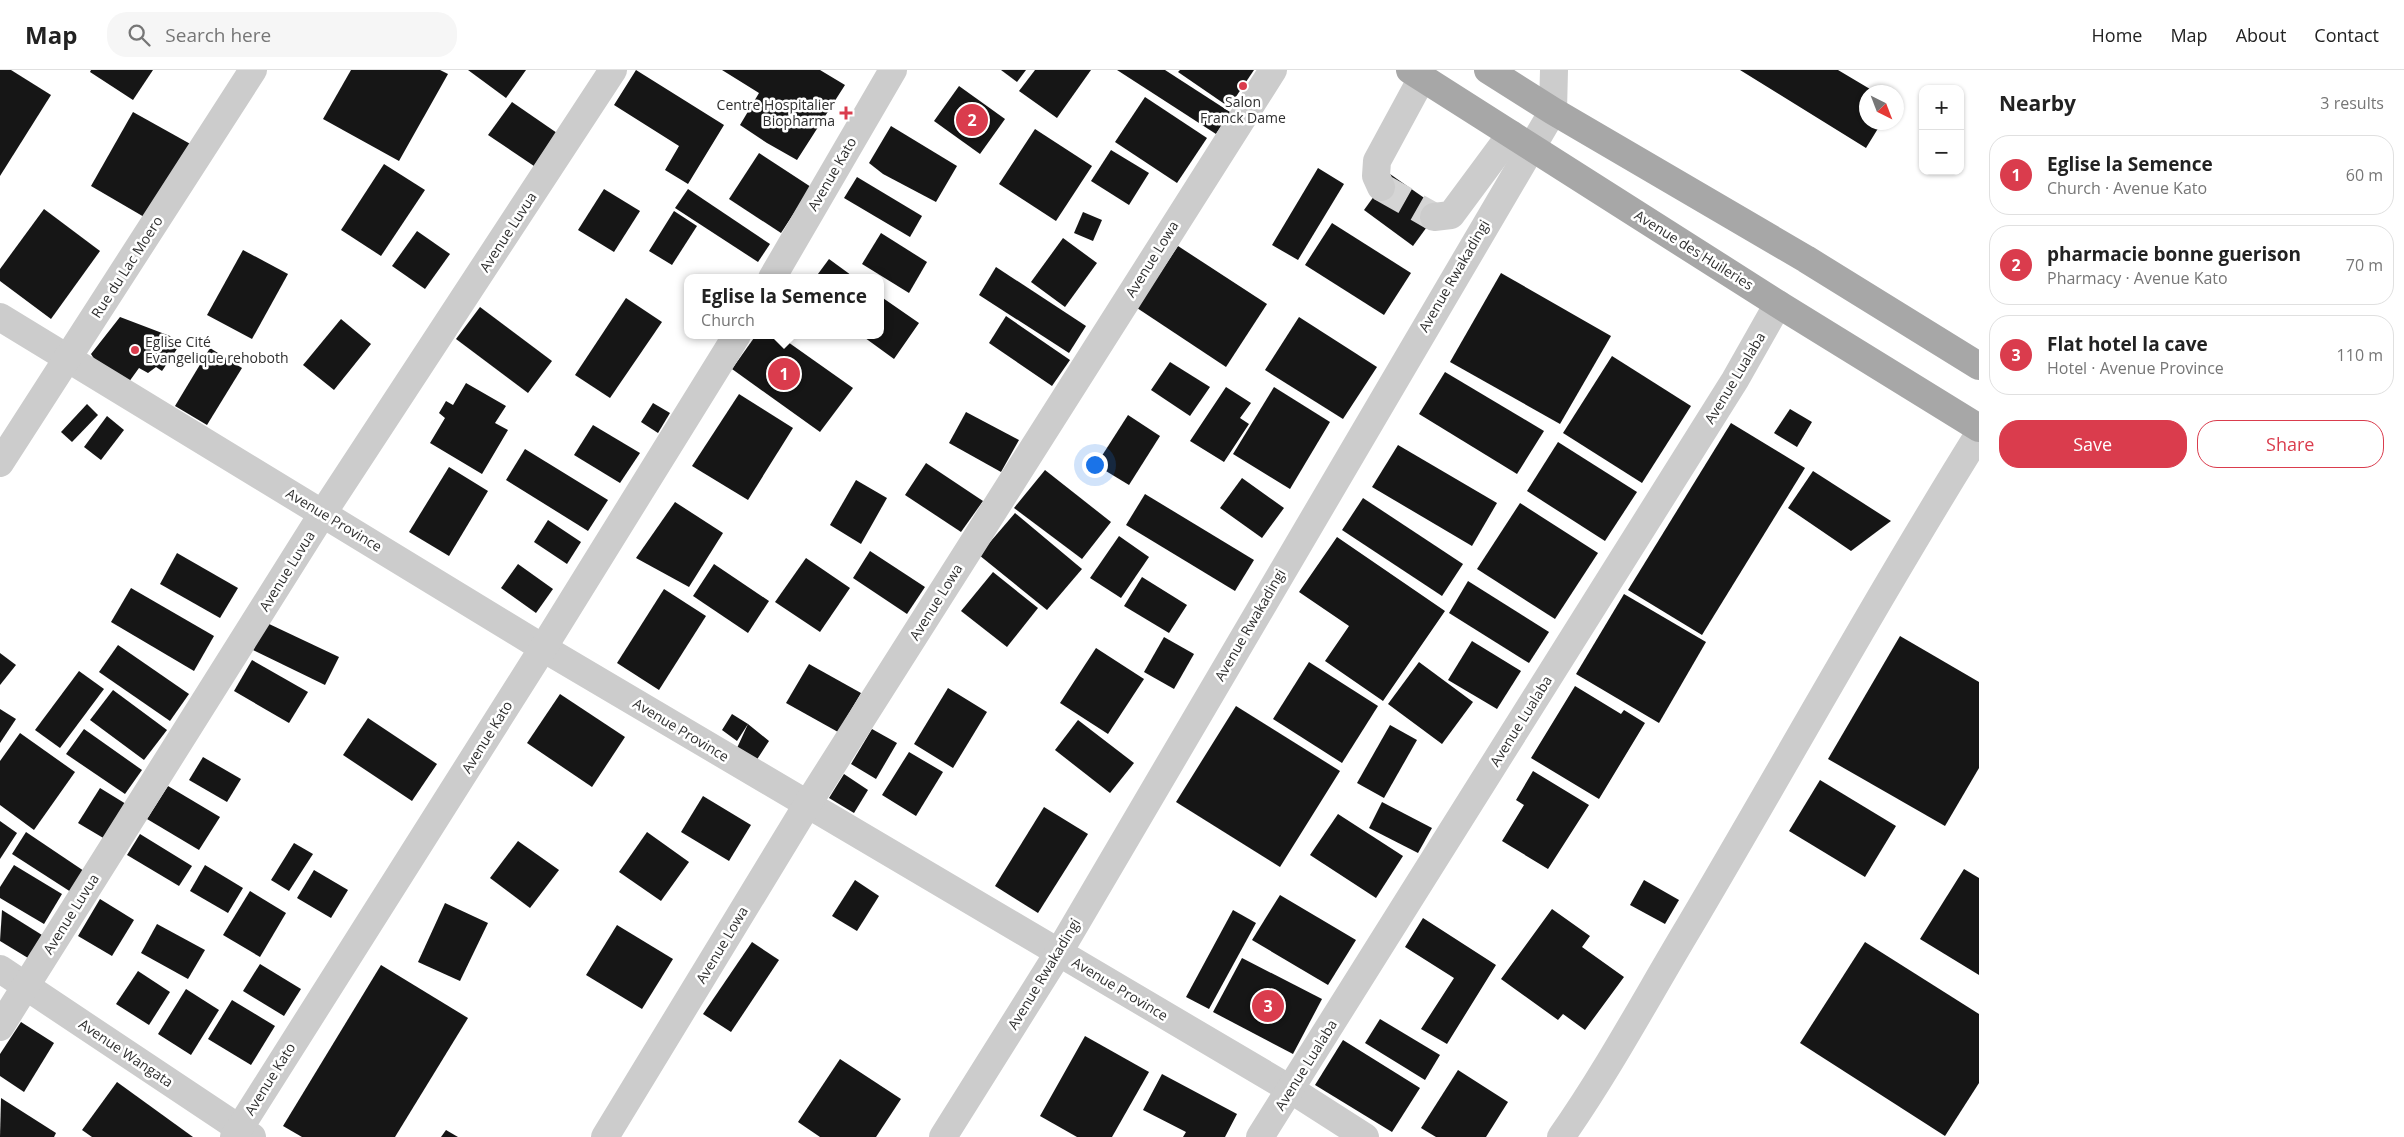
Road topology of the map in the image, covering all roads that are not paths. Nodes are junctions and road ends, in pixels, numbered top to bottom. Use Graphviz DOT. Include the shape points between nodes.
graph roads {
  1 [pos="253,70"];
  2 [pos="613,70"];
  3 [pos="893,70"];
  4 [pos="1273,70"];
  5 [pos="1488,70"];
  6 [pos="1554,70"];
  7 [pos="1416,74"];
  8 [pos="1552,111"];
  9 [pos="1521,140"];
  10 [pos="1381,187"];
  11 [pos="1434,217"];
  12 [pos="774,274"];
  13 [pos="1778,304"];
  14 [pos="0,317"];
  15 [pos="735,339"];
  16 [pos="68,359"];
  17 [pos="1979,366"];
  18 [pos="1979,428"];
  19 [pos="1979,434"];
  20 [pos="0,462"];
  21 [pos="323,513"];
  22 [pos="544,648"];
  23 [pos="807,805"];
  24 [pos="1059,952"];
  25 [pos="0,969"];
  26 [pos="26,985"];
  27 [pos="0,1027"];
  28 [pos="1290,1089"];
  29 [pos="241,1134"];
  30 [pos="605,1137"];
  31 [pos="943,1137"];
  32 [pos="1260,1137"];
  33 [pos="1365,1137"];
  34 [pos="1561,1137"];
  1 -- 16 [label="street, Rue du Lac Moero"];
  2 -- 21 [label="street, Avenue Luvua"];
  3 -- 12 [label="street, Avenue Kato"];
  4 -- 23 [label="street, Avenue Lowa"];
  5 -- 8 [label="main road"];
  6 -- 8 [label="street"];
  7 -- 9 [label="main road, Avenue des Huileries"];
  7 -- 10 [label="street" via="1377,160 1376,176"];
  8 -- 9 [label="street, Avenue Rwakadingi"];
  8 -- 17 [label="main road" via="1806,259"];
  9 -- 11 [label="street" via="1451,214"];
  9 -- 13 [label="main road, Avenue des Huileries"];
  9 -- 24 [label="street, Avenue Rwakadingi"];
  13 -- 18 [label="main road, Avenue des Huileries"];
  13 -- 28 [label="street, Avenue Lualaba" via="1735,380"];
  14 -- 16 [label="street, Avenue Province"];
  15 -- 22 [label="street, Avenue Kato"];
  16 -- 20 [label="street, Rue du Lac Moero"];
  16 -- 21 [label="street, Avenue Province"];
  19 -- 34 [label="street" via="1646,999"];
  21 -- 22 [label="street, Avenue Province"];
  21 -- 26 [label="street, Avenue Luvua"];
  22 -- 23 [label="street, Avenue Province"];
  22 -- 29 [label="street, Avenue Kato"];
  23 -- 24 [label="street, Avenue Province"];
  23 -- 30 [label="street, Avenue Lowa"];
  24 -- 28 [label="street, Avenue Province"];
  24 -- 31 [label="street, Avenue Rwakadingi"];
  25 -- 26 [label="street, Avenue Wangata"];
  26 -- 27 [label="street, Avenue Luvua"];
  26 -- 29 [label="street, Avenue Wangata"];
  28 -- 32 [label="street, Avenue Lualaba"];
  28 -- 33 [label="street, Avenue Province"];
}
